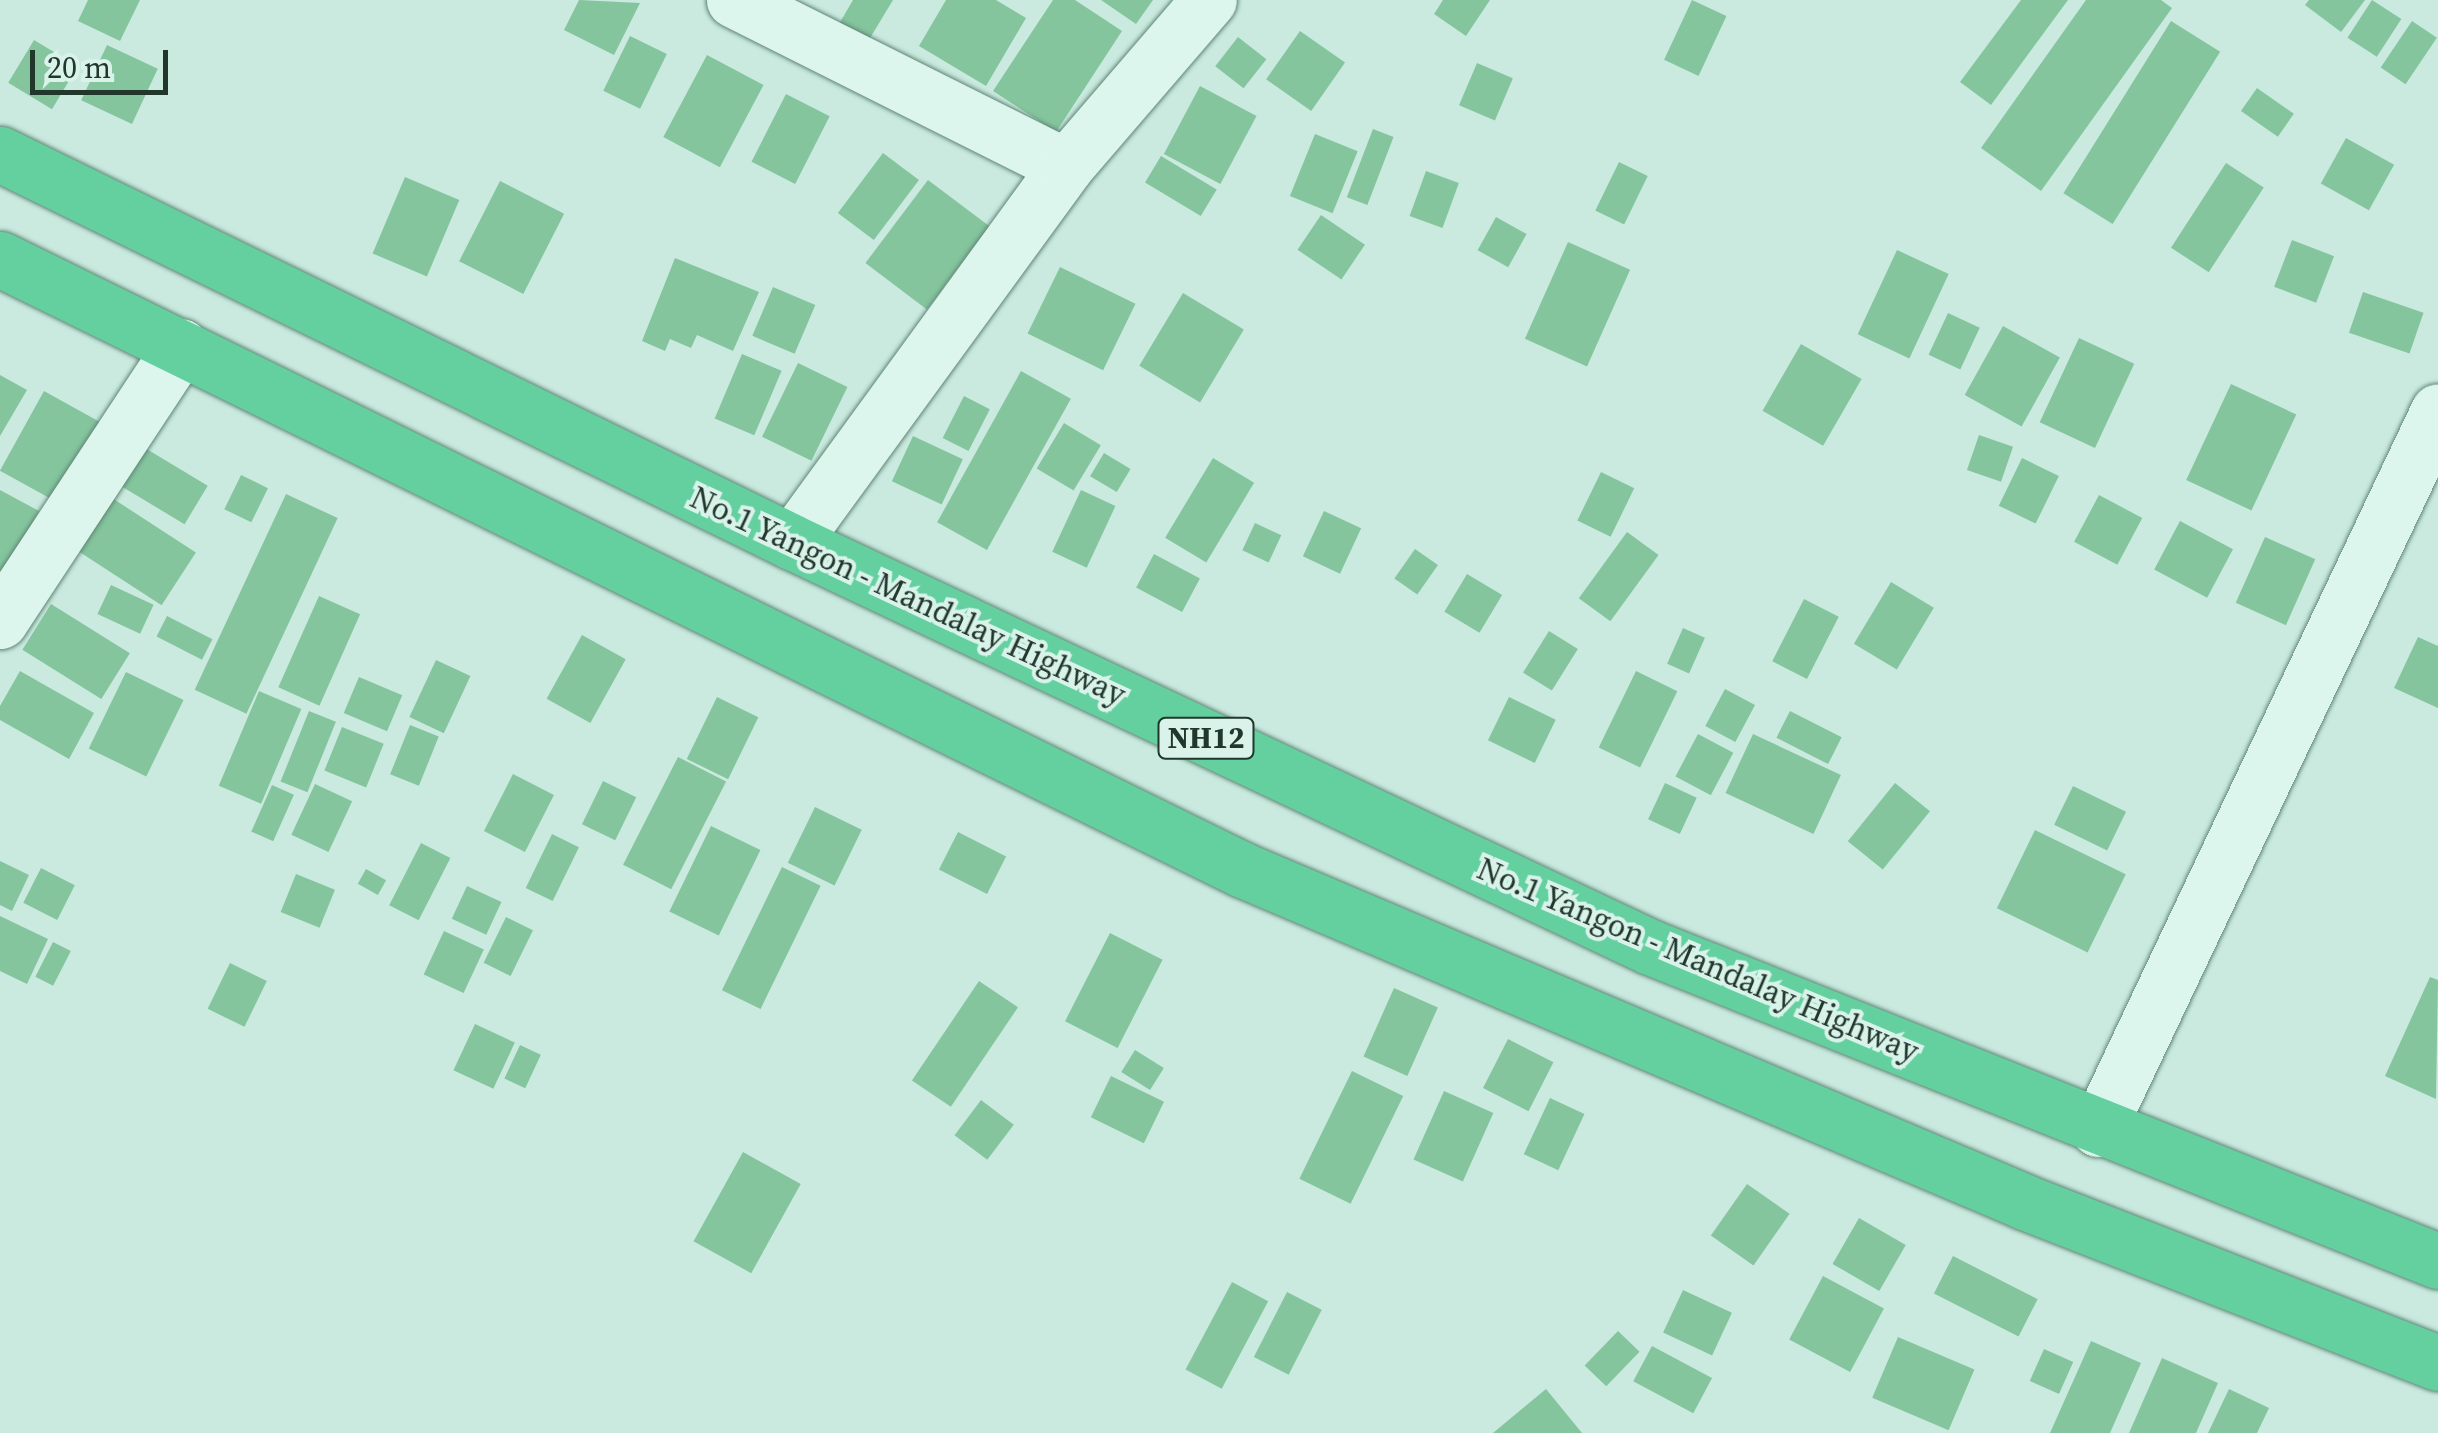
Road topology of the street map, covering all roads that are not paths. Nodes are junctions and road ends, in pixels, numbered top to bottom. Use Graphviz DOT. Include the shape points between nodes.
graph roads {
  1 [pos="734,0"];
  2 [pos="1210,0"];
  3 [pos="0,154"];
  4 [pos="1066,166"];
  5 [pos="0,259"];
  6 [pos="181,346"];
  7 [pos="2438,411"];
  8 [pos="792,542"];
  9 [pos="0,621"];
  10 [pos="2098,1129"];
  11 [pos="2438,1261"];
  12 [pos="2438,1363"];
  1 -- 4 [label="street"];
  2 -- 4 [label="street"];
  3 -- 8 [label="highway, No.1 Yangon - Mandalay Highway / NH12"];
  4 -- 8 [label="street"];
  5 -- 6 [label="highway"];
  6 -- 9 [label="street"];
  6 -- 12 [label="highway" via="1242,870 2025,1202"];
  7 -- 10 [label="street"];
  8 -- 10 [label="highway, No.1 Yangon - Mandalay Highway / NH12" via="1650,947"];
  10 -- 11 [label="highway, No.1 Yangon - Mandalay Highway / NH12"];
}
